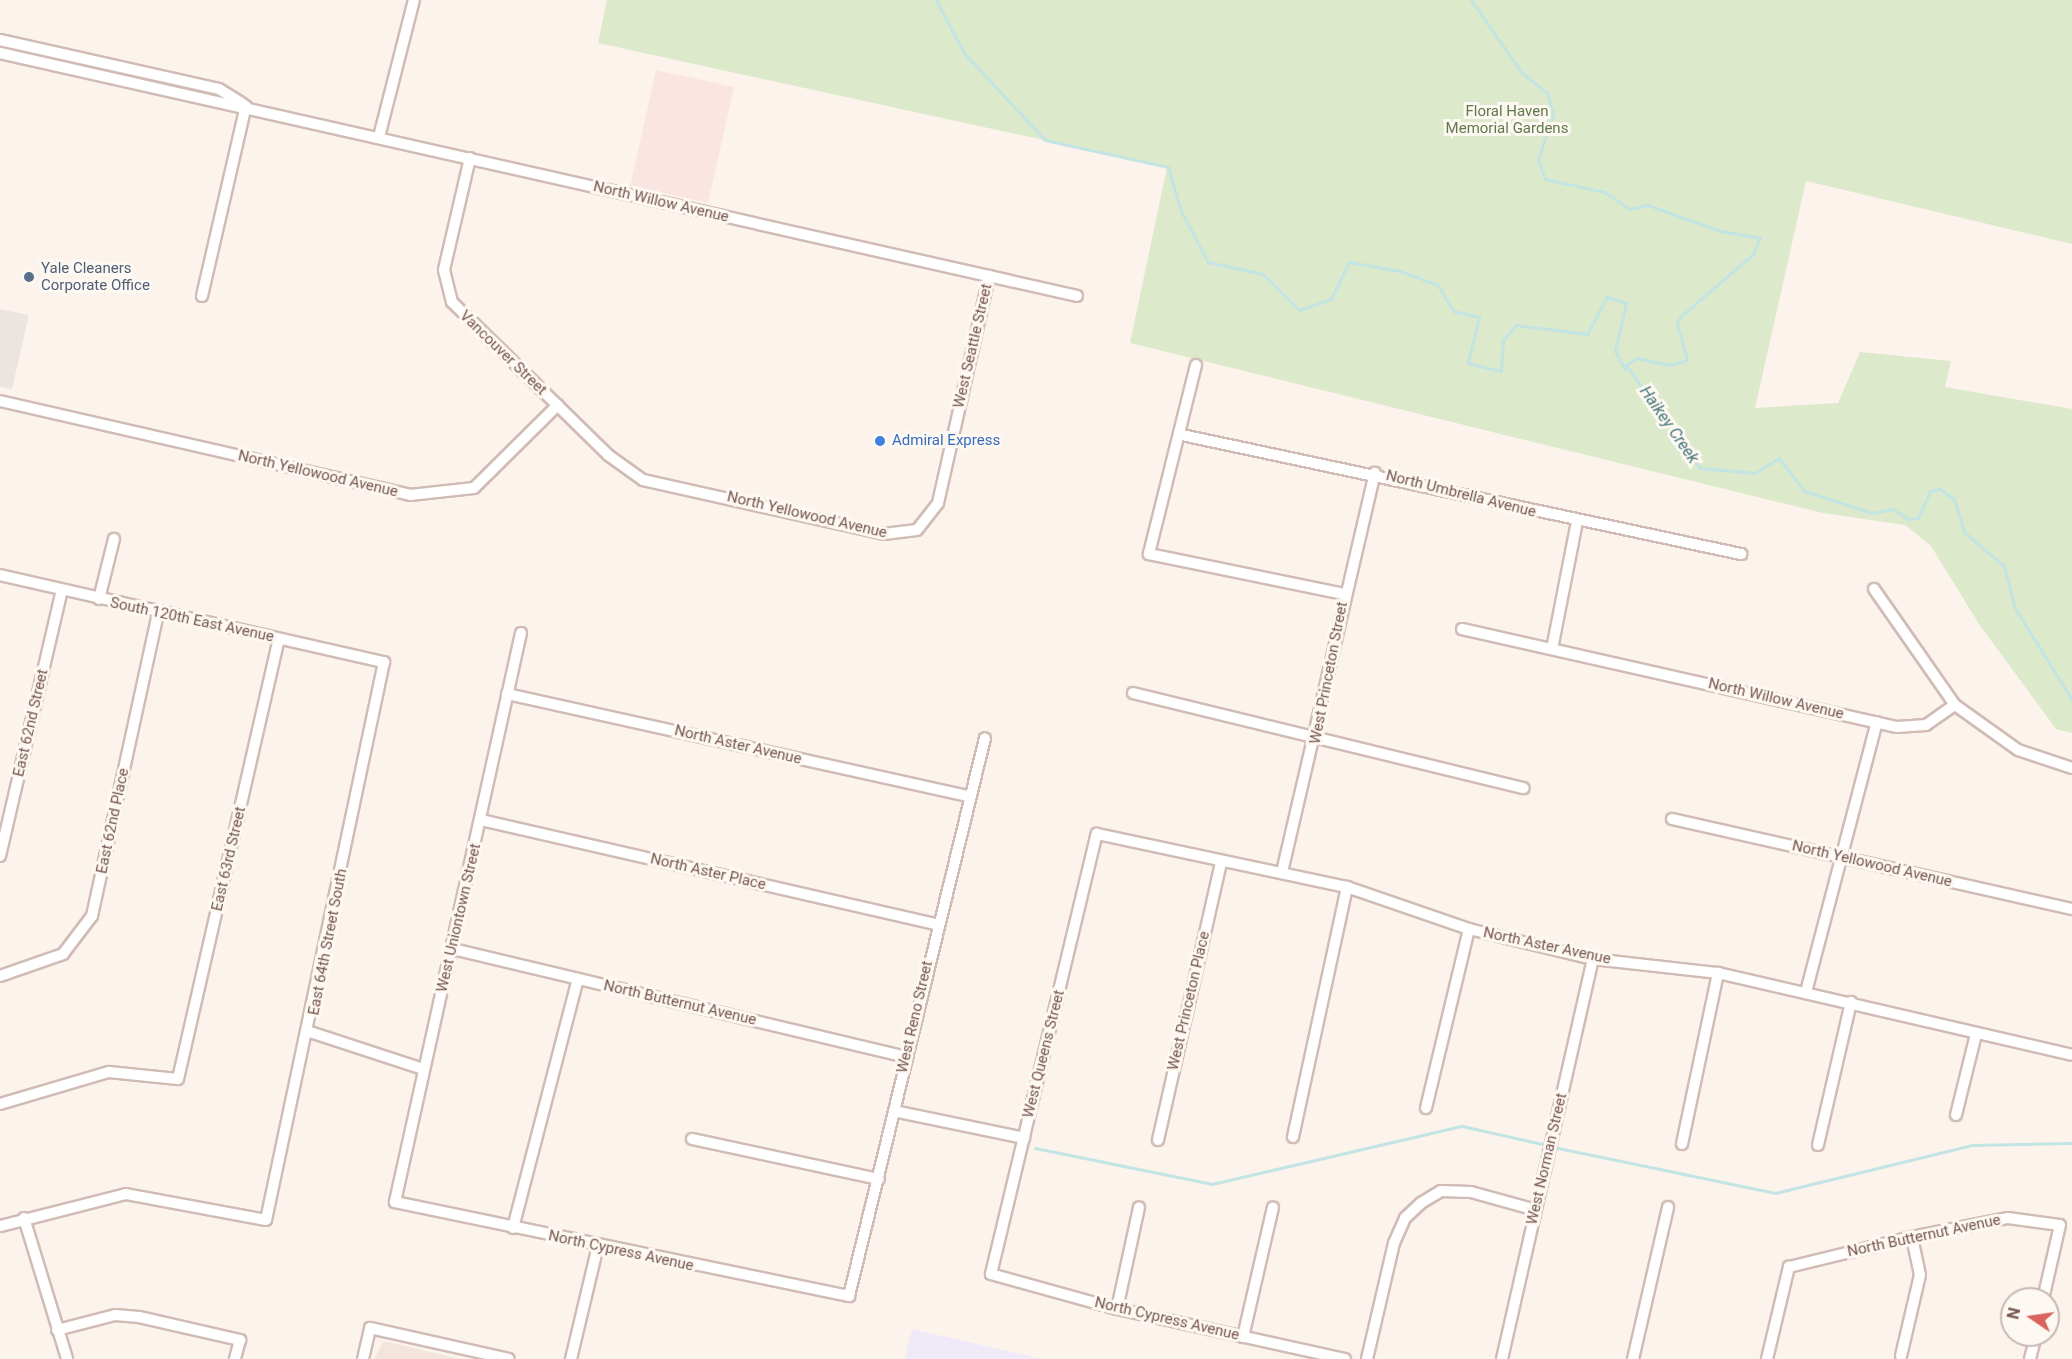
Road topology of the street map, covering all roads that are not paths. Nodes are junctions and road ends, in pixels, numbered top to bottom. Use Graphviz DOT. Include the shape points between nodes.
graph roads {
  1 [pos="414,0"];
  2 [pos="0,40"];
  3 [pos="0,53"];
  4 [pos="246,106"];
  5 [pos="380,137"];
  6 [pos="470,159"];
  7 [pos="989,276"];
  8 [pos="202,296"];
  9 [pos="1077,296"];
  10 [pos="1196,364"];
  11 [pos="0,401"];
  12 [pos="558,405"];
  13 [pos="1182,435"];
  14 [pos="1375,472"];
  15 [pos="1577,522"];
  16 [pos="897,536"];
  17 [pos="114,539"];
  18 [pos="1741,554"];
  19 [pos="0,575"];
  20 [pos="1874,589"];
  21 [pos="62,590"];
  22 [pos="1344,594"];
  23 [pos="99,599"];
  24 [pos="158,613"];
  25 [pos="1462,629"];
  26 [pos="521,633"];
  27 [pos="279,639"];
  28 [pos="1552,649"];
  29 [pos="384,662"];
  30 [pos="1133,693"];
  31 [pos="507,694"];
  32 [pos="1954,705"];
  33 [pos="1877,722"];
  34 [pos="1317,737"];
  35 [pos="985,738"];
  36 [pos="2072,768"];
  37 [pos="1524,788"];
  38 [pos="968,796"];
  39 [pos="1672,819"];
  40 [pos="481,820"];
  41 [pos="1097,834"];
  42 [pos="0,856"];
  43 [pos="1839,856"];
  44 [pos="1221,862"];
  45 [pos="1282,873"];
  46 [pos="1347,887"];
  47 [pos="2072,909"];
  48 [pos="936,924"];
  49 [pos="1469,929"];
  50 [pos="453,950"];
  51 [pos="1593,959"];
  52 [pos="1718,973"];
  53 [pos="0,976"];
  54 [pos="578,979"];
  55 [pos="1806,992"];
  56 [pos="1851,1002"];
  57 [pos="310,1032"];
  58 [pos="1976,1034"];
  59 [pos="2072,1055"];
  60 [pos="906,1057"];
  61 [pos="423,1069"];
  62 [pos="0,1104"];
  63 [pos="1426,1108"];
  64 [pos="894,1111"];
  65 [pos="1956,1115"];
  66 [pos="1293,1137"];
  67 [pos="1024,1138"];
  68 [pos="692,1139"];
  69 [pos="1158,1140"];
  70 [pos="1682,1144"];
  71 [pos="1818,1145"];
  72 [pos="879,1179"];
  73 [pos="395,1202"];
  74 [pos="1139,1207"];
  75 [pos="1273,1207"];
  76 [pos="1668,1207"];
  77 [pos="1536,1210"];
  78 [pos="24,1218"];
  79 [pos="0,1226"];
  80 [pos="513,1228"];
  81 [pos="1912,1237"];
  82 [pos="598,1246"];
  83 [pos="991,1274"];
  84 [pos="2046,1287"];
  85 [pos="849,1296"];
  86 [pos="1117,1309"];
  87 [pos="57,1330"];
  88 [pos="1244,1337"];
  89 [pos="1901,1356"];
  90 [pos="67,1359"];
  91 [pos="236,1359"];
  92 [pos="363,1359"];
  93 [pos="509,1359"];
  94 [pos="572,1359"];
  95 [pos="1345,1359"];
  96 [pos="1367,1359"];
  97 [pos="1502,1359"];
  98 [pos="1633,1359"];
  99 [pos="1767,1359"];
  1 -- 5 [label="street"];
  2 -- 4 [label="street, North Willow Avenue" via="219,89"];
  3 -- 4 [label="street, North Willow Avenue"];
  4 -- 5 [label="street, North Willow Avenue"];
  4 -- 8 [label="street"];
  5 -- 6 [label="street, North Willow Avenue"];
  6 -- 7 [label="street, North Willow Avenue"];
  6 -- 12 [label="street, Vancouver Street" via="444,270 446,288 459,312"];
  7 -- 9 [label="street, North Willow Avenue"];
  7 -- 16 [label="street, West Seattle Street" via="938,503 925,524"];
  10 -- 13 [label="street"];
  11 -- 12 [label="street, North Yellowood Avenue" via="410,495 474,488"];
  12 -- 16 [label="street, North Yellowood Avenue" via="628,474 643,480"];
  13 -- 14 [label="street, North Umbrella Avenue"];
  13 -- 22 [label="street" via="1149,554"];
  14 -- 15 [label="street, North Umbrella Avenue"];
  14 -- 22 [label="street, West Princeton Street"];
  15 -- 18 [label="street, North Umbrella Avenue"];
  15 -- 28 [label="street"];
  17 -- 23 [label="street"];
  19 -- 21 [label="street, South 120th East Avenue"];
  20 -- 32 [label="street"];
  21 -- 23 [label="street, South 120th East Avenue"];
  21 -- 42 [label="street, East 62nd Street"];
  22 -- 34 [label="street, West Princeton Street"];
  23 -- 24 [label="street, South 120th East Avenue"];
  24 -- 27 [label="street, South 120th East Avenue"];
  24 -- 53 [label="street, East 62nd Place" via="92,916 63,954"];
  25 -- 28 [label="street, North Willow Avenue"];
  26 -- 31 [label="street, West Uniontown Street"];
  27 -- 29 [label="street, South 120th East Avenue"];
  27 -- 62 [label="street, East 63rd Street" via="178,1079 109,1072"];
  28 -- 33 [label="street, North Willow Avenue"];
  29 -- 57 [label="street, East 64th Street South"];
  30 -- 34 [label="street"];
  31 -- 38 [label="street, North Aster Avenue"];
  31 -- 40 [label="street, West Uniontown Street"];
  32 -- 33 [label="street, North Willow Avenue" via="1914,727"];
  32 -- 36 [label="street" via="2018,750"];
  33 -- 43 [label="street"];
  34 -- 37 [label="street"];
  34 -- 45 [label="street, West Princeton Street"];
  35 -- 38 [label="street, West Reno Street"];
  38 -- 48 [label="street, West Reno Street"];
  39 -- 43 [label="street, North Yellowood Avenue"];
  40 -- 48 [label="street, North Aster Place"];
  40 -- 50 [label="street, West Uniontown Street"];
  41 -- 44 [label="street, North Aster Avenue"];
  41 -- 67 [label="street, West Queens Street"];
  43 -- 47 [label="street, North Yellowood Avenue"];
  43 -- 55 [label="street"];
  44 -- 45 [label="street, North Aster Avenue"];
  44 -- 69 [label="street, West Princeton Place"];
  45 -- 46 [label="street, North Aster Avenue"];
  46 -- 49 [label="street, North Aster Avenue"];
  46 -- 66 [label="street"];
  48 -- 60 [label="street, West Reno Street"];
  49 -- 51 [label="street, North Aster Avenue"];
  49 -- 63 [label="street"];
  50 -- 54 [label="street, North Butternut Avenue"];
  50 -- 61 [label="street, West Uniontown Street"];
  51 -- 52 [label="street, North Aster Avenue"];
  51 -- 77 [label="street, West Norman Street"];
  52 -- 55 [label="street, North Aster Avenue"];
  52 -- 70 [label="street"];
  54 -- 60 [label="street, North Butternut Avenue"];
  54 -- 80 [label="street"];
  55 -- 56 [label="street, North Aster Avenue"];
  56 -- 58 [label="street, North Aster Avenue"];
  56 -- 71 [label="street"];
  57 -- 61 [label="street"];
  57 -- 78 [label="street, East 64th Street South" via="266,1220 126,1194"];
  58 -- 59 [label="street, North Aster Avenue"];
  58 -- 65 [label="street"];
  60 -- 64 [label="street, West Reno Street"];
  61 -- 73 [label="street, West Uniontown Street"];
  64 -- 67 [label="street"];
  64 -- 72 [label="street, West Reno Street"];
  67 -- 83 [label="street, West Queens Street"];
  68 -- 72 [label="street"];
  72 -- 85 [label="street, West Reno Street"];
  73 -- 80 [label="street, North Cypress Avenue"];
  74 -- 86 [label="street"];
  75 -- 88 [label="street"];
  76 -- 98 [label="street"];
  77 -- 96 [label="street" via="1471,1192 1441,1191 1405,1218"];
  77 -- 97 [label="street, West Norman Street"];
  78 -- 79 [label="street"];
  78 -- 87 [label="street"];
  80 -- 82 [label="street, North Cypress Avenue"];
  81 -- 84 [label="street, North Butternut Avenue" via="2008,1218 2060,1225"];
  81 -- 89 [label="street" via="1920,1275"];
  81 -- 99 [label="street, North Butternut Avenue" via="1789,1267"];
  82 -- 85 [label="street, North Cypress Avenue"];
  82 -- 94 [label="street"];
  83 -- 86 [label="street, North Cypress Avenue"];
  86 -- 88 [label="street, North Cypress Avenue"];
  87 -- 90 [label="street"];
  87 -- 91 [label="street" via="127,1316 240,1340"];
  88 -- 95 [label="street, North Cypress Avenue"];
  92 -- 93 [label="street" via="370,1328"];
}
